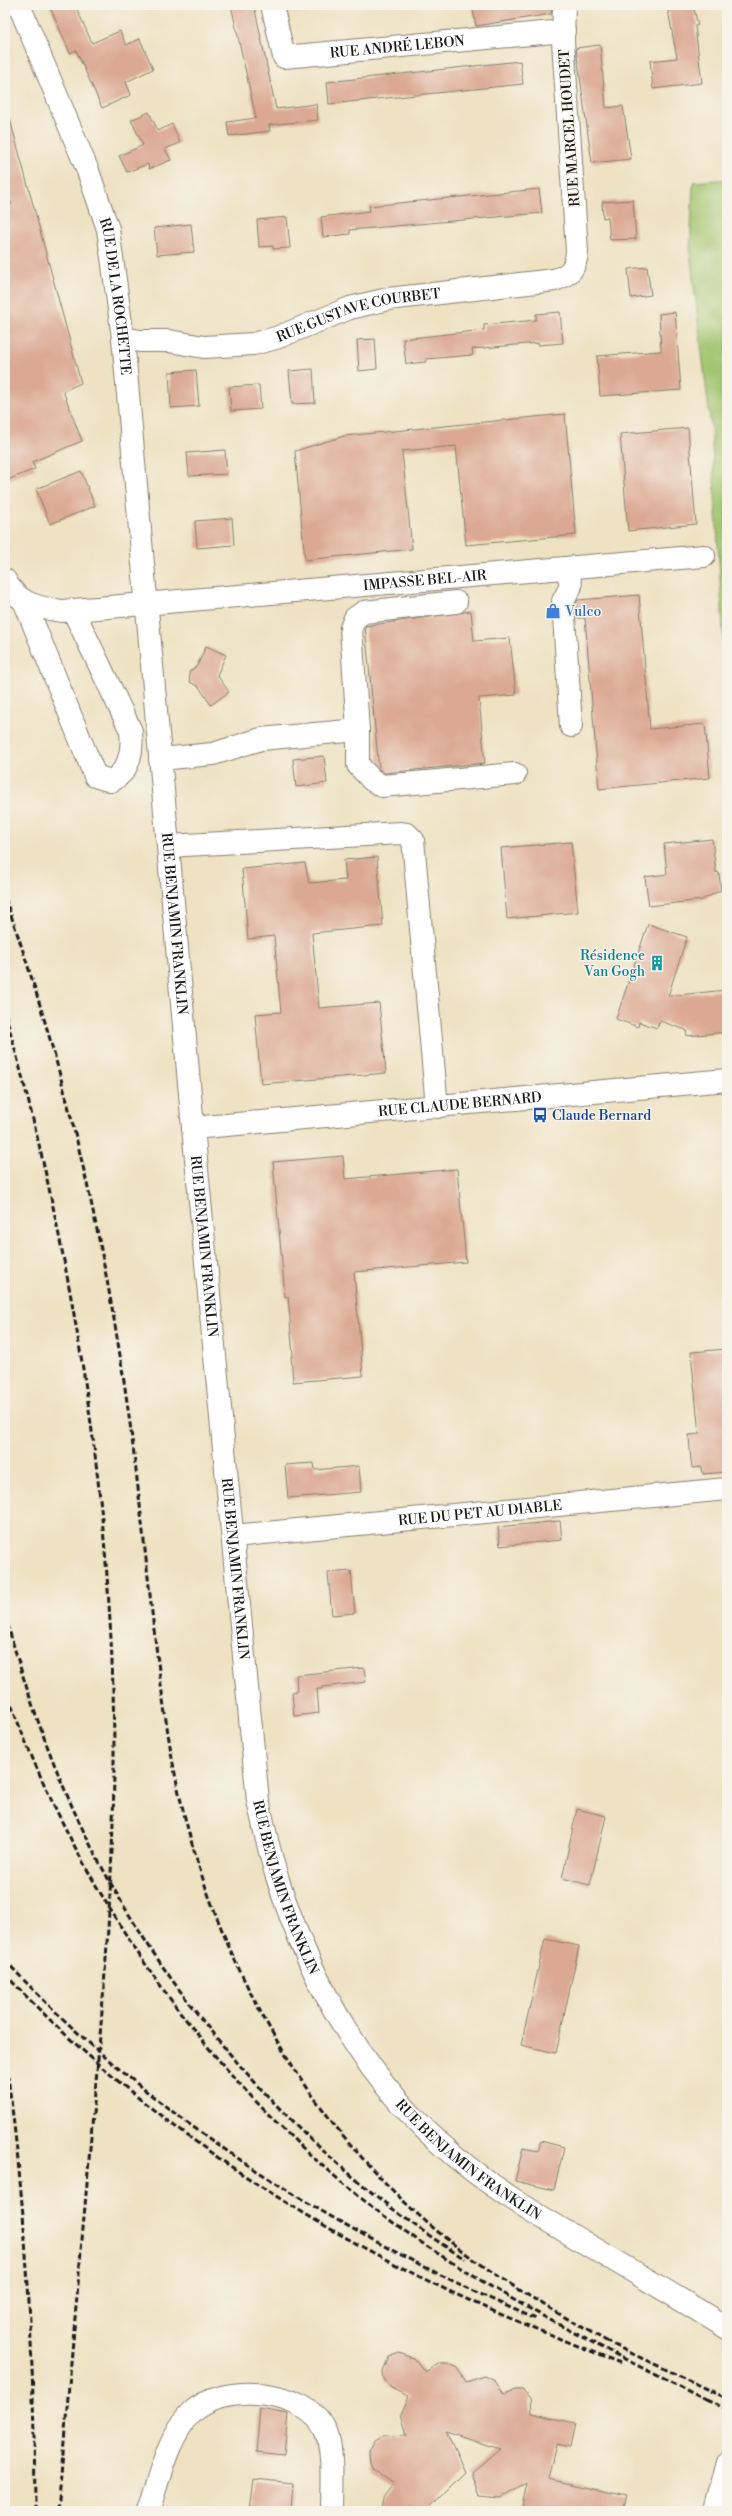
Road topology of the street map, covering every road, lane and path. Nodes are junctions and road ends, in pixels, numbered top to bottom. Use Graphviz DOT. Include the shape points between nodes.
graph roads {
  1 [pos="19,5"];
  2 [pos="272,5"];
  3 [pos="564,5"];
  4 [pos="564,30"];
  5 [pos="577,251"];
  6 [pos="123,338"];
  7 [pos="704,556"];
  8 [pos="567,568"];
  9 [pos="5,580"];
  10 [pos="456,602"];
  11 [pos="25,603"];
  12 [pos="146,604"];
  13 [pos="73,610"];
  14 [pos="571,726"];
  15 [pos="358,730"];
  16 [pos="160,758"];
  17 [pos="515,774"];
  18 [pos="168,846"];
  19 [pos="727,1080"];
  20 [pos="437,1106"];
  21 [pos="193,1128"];
  22 [pos="727,1489"];
  23 [pos="233,1536"];
  24 [pos="727,2328"];
  25 [pos="727,2465"];
  26 [pos="148,2511"];
  27 [pos="331,2511"];
  28 [pos="715,2511"];
  1 -- 6 [label="street, RUE DE LA ROCHETTE" via="88,171 108,229"];
  2 -- 4 [label="street, RUE ANDRÉ LEBON" via="284,57"];
  3 -- 4 [label="street, RUE MARCEL HOUDET"];
  4 -- 5 [label="street, RUE MARCEL HOUDET"];
  5 -- 6 [label="street, RUE GUSTAVE COURBET" via="576,264 565,277 388,299 350,308 276,338 253,344 204,347 169,341"];
  6 -- 12 [label="street, RUE DE LA ROCHETTE"];
  7 -- 8 [label="street, IMPASSE BEL-AIR"];
  8 -- 12 [label="street, IMPASSE BEL-AIR"];
  8 -- 14 [label="street" via="571,586 563,601"];
  9 -- 11 [label="street" via="11,591"];
  10 -- 15 [label="street" via="364,612 355,618 351,628"];
  11 -- 13 [label="street, IMPASSE BEL-AIR" via="40,608"];
  11 -- 13 [label="street" via="95,776 111,781 120,776 127,767 133,746 131,731"];
  12 -- 13 [label="street, IMPASSE BEL-AIR"];
  12 -- 16 [label="street, RUE BENJAMIN FRANKLIN"];
  15 -- 16 [label="street" via="261,740 213,754"];
  15 -- 17 [label="street" via="358,765 372,780 382,786"];
  16 -- 18 [label="street, RUE BENJAMIN FRANKLIN"];
  18 -- 20 [label="street" via="407,834 413,840"];
  18 -- 21 [label="street, RUE BENJAMIN FRANKLIN"];
  19 -- 20 [label="street, RUE CLAUDE BERNARD"];
  20 -- 21 [label="street, RUE CLAUDE BERNARD"];
  21 -- 23 [label="street, RUE BENJAMIN FRANKLIN"];
  22 -- 23 [label="street, RUE DU PET AU DIABLE"];
  23 -- 24 [label="street, RUE BENJAMIN FRANKLIN" via="258,1801 276,1875 294,1925 315,1977 342,2026 399,2104 457,2159 523,2206"];
  25 -- 28 [label="street"];
  26 -- 27 [label="street" via="171,2446 191,2413 213,2400 228,2395 254,2394 286,2400 302,2406 316,2416 326,2432 329,2449"];
}
